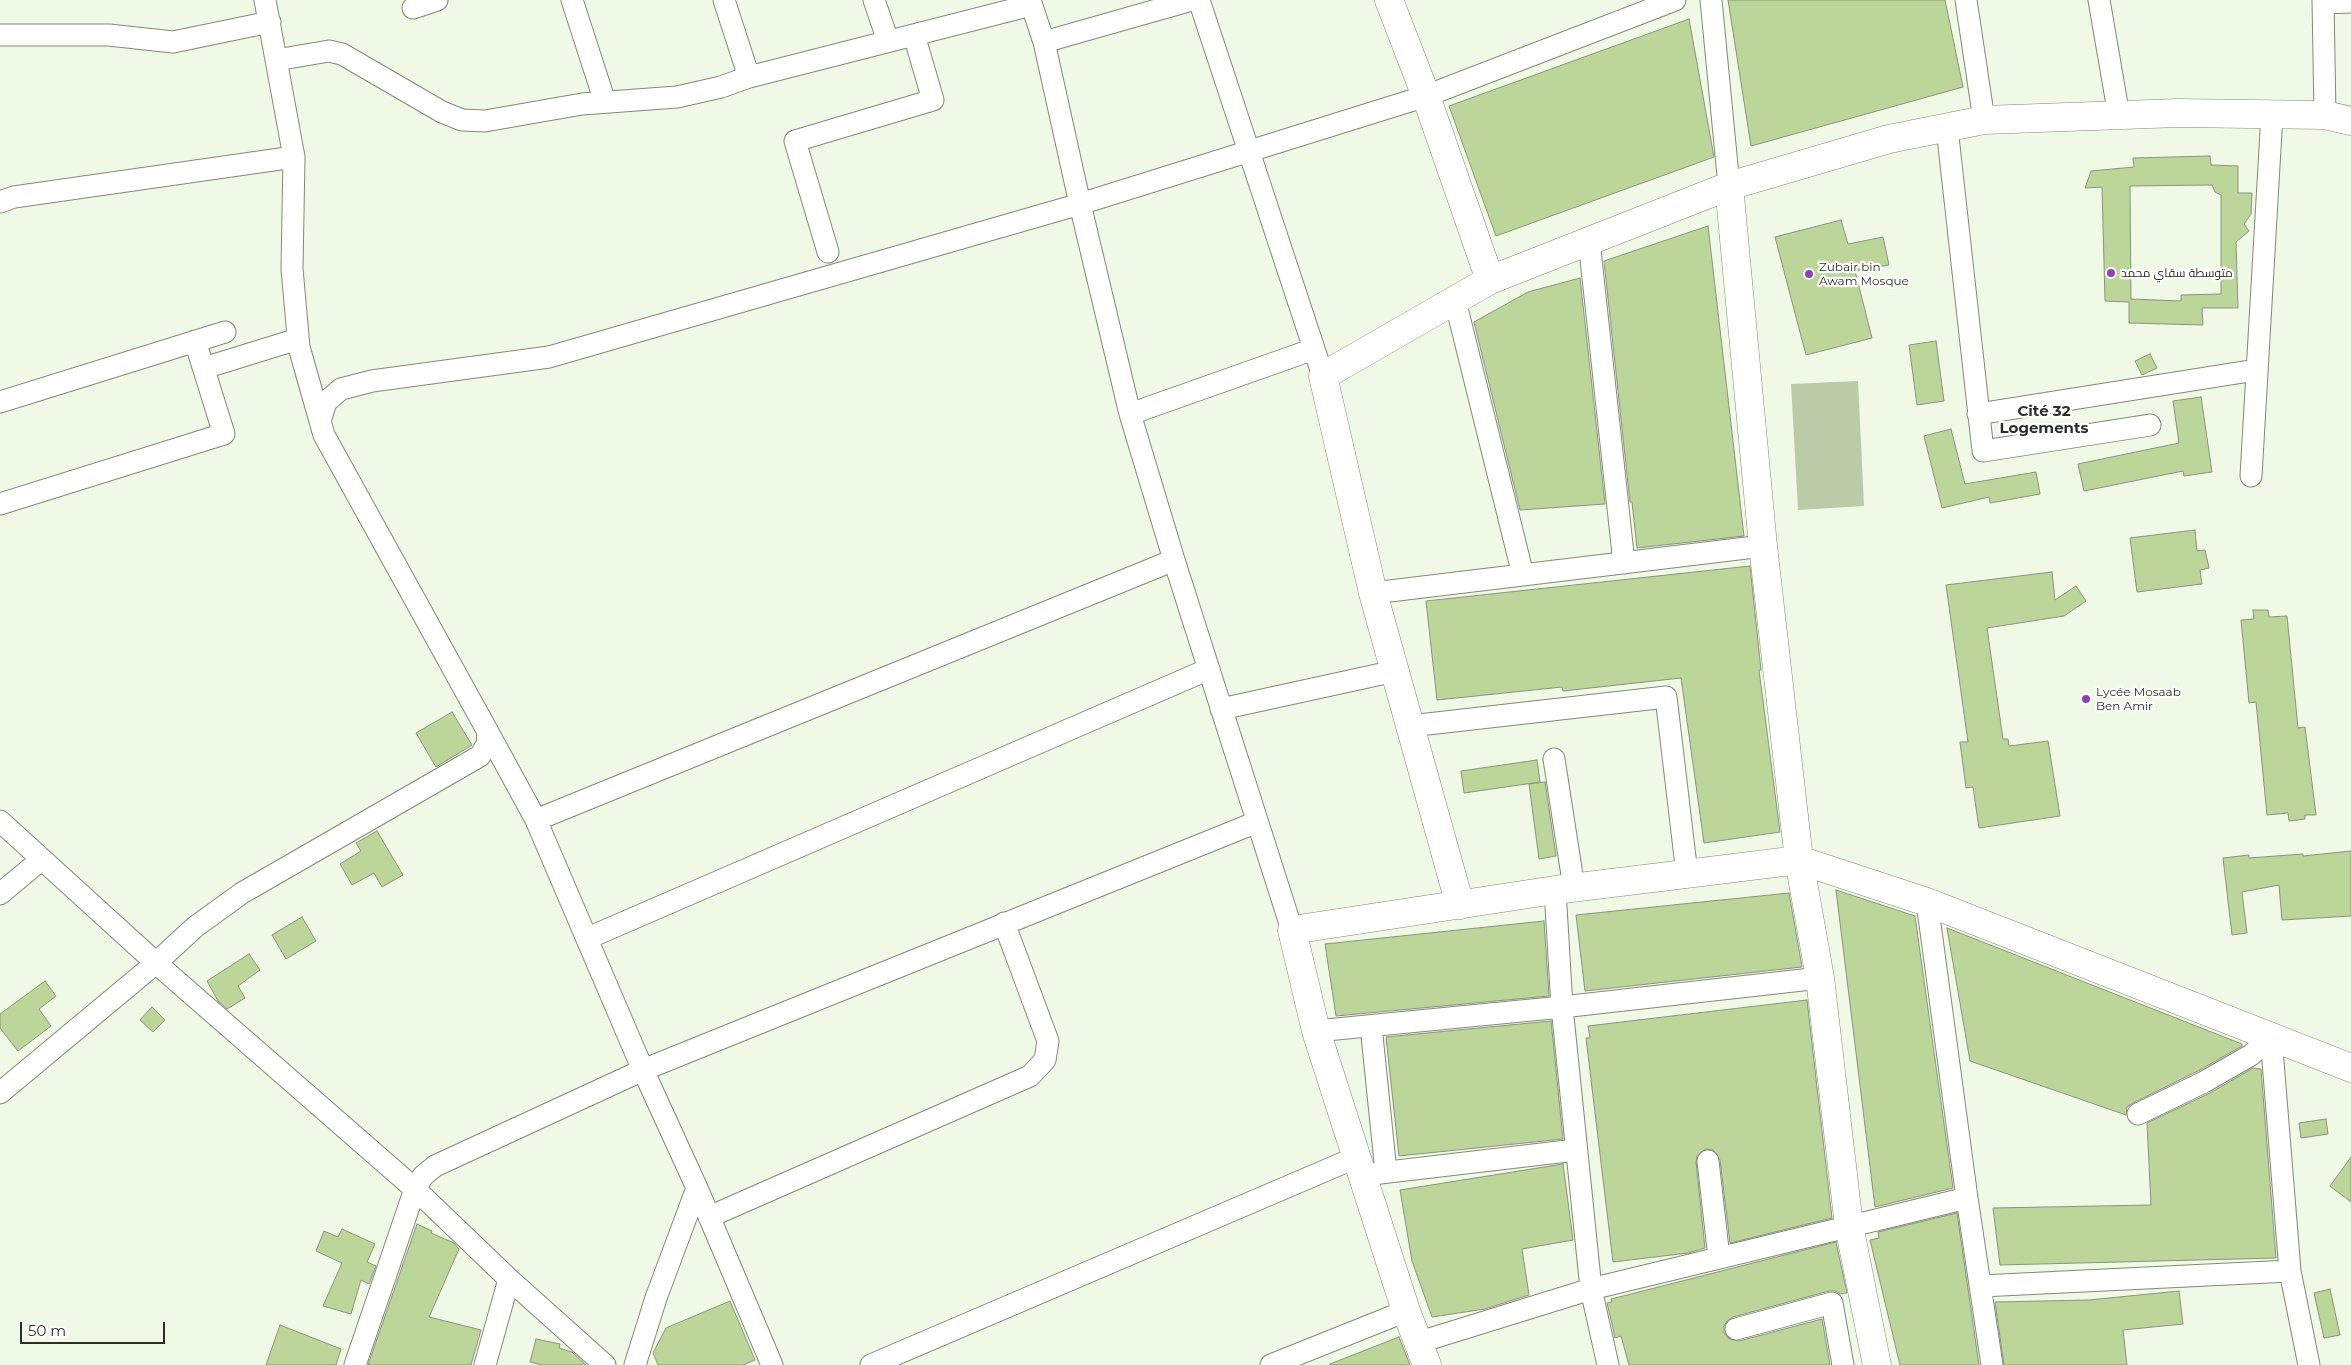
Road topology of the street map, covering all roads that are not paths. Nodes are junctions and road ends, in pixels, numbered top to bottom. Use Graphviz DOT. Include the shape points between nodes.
graph roads {
  1 [pos="266,0"];
  2 [pos="437,0"];
  3 [pos="572,0"];
  4 [pos="724,0"];
  5 [pos="874,0"];
  6 [pos="1192,0"];
  7 [pos="1199,0"];
  8 [pos="1390,0"];
  9 [pos="1675,0"];
  10 [pos="1711,0"];
  11 [pos="1966,0"];
  12 [pos="2099,0"];
  13 [pos="2323,1"];
  14 [pos="1031,2"];
  15 [pos="2351,2"];
  16 [pos="413,8"];
  17 [pos="270,22"];
  18 [pos="0,35"];
  19 [pos="914,35"];
  20 [pos="888,42"];
  21 [pos="1044,42"];
  22 [pos="276,60"];
  23 [pos="749,77"];
  24 [pos="1426,96"];
  25 [pos="605,102"];
  26 [pos="2272,114"];
  27 [pos="2325,115"];
  28 [pos="2118,116"];
  29 [pos="1984,120"];
  30 [pos="2351,121"];
  31 [pos="1946,128"];
  32 [pos="1250,152"];
  33 [pos="294,157"];
  34 [pos="1729,186"];
  35 [pos="0,202"];
  36 [pos="1080,204"];
  37 [pos="1589,241"];
  38 [pos="828,252"];
  39 [pos="1490,280"];
  40 [pos="1455,300"];
  41 [pos="224,332"];
  42 [pos="298,339"];
  43 [pos="195,341"];
  44 [pos="1314,349"];
  45 [pos="204,368"];
  46 [pos="2256,370"];
  47 [pos="1323,376"];
  48 [pos="0,402"];
  49 [pos="1130,414"];
  50 [pos="1978,414"];
  51 [pos="320,421"];
  52 [pos="2150,426"];
  53 [pos="2251,476"];
  54 [pos="0,504"];
  55 [pos="1763,546"];
  56 [pos="1174,560"];
  57 [pos="1624,563"];
  58 [pos="1523,575"];
  59 [pos="1374,593"];
  60 [pos="1208,669"];
  61 [pos="1395,671"];
  62 [pos="1221,709"];
  63 [pos="1410,726"];
  64 [pos="488,732"];
  65 [pos="1554,759"];
  66 [pos="0,820"];
  67 [pos="536,820"];
  68 [pos="1257,822"];
  69 [pos="42,859"];
  70 [pos="1799,860"];
  71 [pos="1687,874"];
  72 [pos="1564,889"];
  73 [pos="0,894"];
  74 [pos="1927,902"];
  75 [pos="1460,905"];
  76 [pos="1004,923"];
  77 [pos="1292,930"];
  78 [pos="588,938"];
  79 [pos="156,963"];
  80 [pos="1820,978"];
  81 [pos="1562,1007"];
  82 [pos="1371,1026"];
  83 [pos="1316,1031"];
  84 [pos="2271,1037"];
  85 [pos="2351,1068"];
  86 [pos="644,1070"];
  87 [pos="0,1093"];
  88 [pos="2138,1114"];
  89 [pos="1576,1150"];
  90 [pos="1708,1160"];
  91 [pos="1368,1168"];
  92 [pos="697,1188"];
  93 [pos="416,1189"];
  94 [pos="1966,1198"];
  95 [pos="710,1217"];
  96 [pos="1850,1226"];
  97 [pos="1719,1258"];
  98 [pos="2290,1272"];
  99 [pos="509,1279"];
  100 [pos="1981,1286"];
  101 [pos="1591,1289"];
  102 [pos="1406,1311"];
  103 [pos="1736,1329"];
  104 [pos="1423,1354"];
  105 [pos="356,1365"];
  106 [pos="485,1365"];
  107 [pos="604,1365"];
  108 [pos="635,1365"];
  109 [pos="772,1365"];
  110 [pos="871,1365"];
  111 [pos="1271,1365"];
  112 [pos="1608,1365"];
  113 [pos="1843,1365"];
  114 [pos="1877,1365"];
  115 [pos="1992,1365"];
  116 [pos="2309,1365"];
  1 -- 17 [label="street"];
  2 -- 16 [label="street"];
  3 -- 25 [label="street"];
  4 -- 23 [label="street"];
  5 -- 20 [label="street"];
  6 -- 21 [label="street"];
  7 -- 32 [label="street"];
  8 -- 24 [label="street"];
  9 -- 24 [label="street"];
  10 -- 34 [label="street"];
  11 -- 29 [label="street"];
  12 -- 28 [label="street"];
  13 -- 15 [label="street"];
  13 -- 27 [label="street"];
  14 -- 19 [label="street"];
  14 -- 21 [label="street"];
  17 -- 18 [label="street" via="173,42 109,36"];
  17 -- 22 [label="street"];
  19 -- 20 [label="street"];
  19 -- 38 [label="street" via="933,100 795,141"];
  20 -- 23 [label="street"];
  21 -- 36 [label="street"];
  22 -- 25 [label="street" via="320,52 342,54 462,120 485,121"];
  22 -- 33 [label="street"];
  23 -- 25 [label="street" via="677,97"];
  24 -- 32 [label="street"];
  24 -- 39 [label="street"];
  26 -- 27 [label="street"];
  26 -- 28 [label="street"];
  26 -- 46 [label="street"];
  27 -- 30 [label="street"];
  28 -- 29 [label="street"];
  29 -- 31 [label="street"];
  31 -- 34 [label="street" via="1889,139"];
  31 -- 50 [label="street"];
  32 -- 36 [label="street"];
  32 -- 44 [label="street"];
  33 -- 35 [label="street" via="14,197"];
  33 -- 42 [label="street" via="292,269"];
  34 -- 37 [label="street"];
  34 -- 55 [label="street"];
  36 -- 49 [label="street"];
  36 -- 51 [label="street" via="549,357 372,381 342,389 326,402"];
  37 -- 39 [label="street"];
  37 -- 57 [label="street"];
  39 -- 40 [label="street"];
  40 -- 47 [label="street"];
  40 -- 58 [label="street"];
  41 -- 43 [label="street"];
  42 -- 45 [label="street"];
  42 -- 51 [label="street"];
  43 -- 45 [label="street"];
  43 -- 48 [label="street"];
  44 -- 47 [label="street"];
  44 -- 49 [label="street"];
  45 -- 54 [label="street" via="224,434"];
  46 -- 50 [label="street"];
  46 -- 53 [label="street"];
  47 -- 59 [label="street"];
  49 -- 56 [label="street"];
  50 -- 52 [label="street" via="1982,451"];
  51 -- 64 [label="street" via="324,435"];
  55 -- 57 [label="street"];
  55 -- 70 [label="street"];
  56 -- 60 [label="street"];
  56 -- 67 [label="street"];
  57 -- 58 [label="street"];
  58 -- 59 [label="street"];
  59 -- 61 [label="street"];
  60 -- 62 [label="street"];
  60 -- 78 [label="street"];
  61 -- 62 [label="street"];
  61 -- 63 [label="street"];
  62 -- 68 [label="street"];
  63 -- 71 [label="street" via="1666,697"];
  63 -- 75 [label="street"];
  64 -- 67 [label="street"];
  64 -- 79 [label="street" via="487,744 480,756 242,893 195,927"];
  65 -- 72 [label="street"];
  66 -- 69 [label="street"];
  67 -- 78 [label="street"];
  68 -- 76 [label="street"];
  68 -- 77 [label="street"];
  69 -- 73 [label="street"];
  69 -- 79 [label="street"];
  70 -- 71 [label="street"];
  70 -- 74 [label="street"];
  70 -- 80 [label="street"];
  71 -- 72 [label="street"];
  72 -- 75 [label="street"];
  72 -- 81 [label="street"];
  74 -- 84 [label="street"];
  74 -- 94 [label="street"];
  75 -- 77 [label="street"];
  76 -- 86 [label="street"];
  76 -- 95 [label="street" via="1048,1041 1045,1060 1030,1076"];
  77 -- 83 [label="street"];
  78 -- 86 [label="street"];
  79 -- 87 [label="street"];
  79 -- 93 [label="street"];
  80 -- 81 [label="street"];
  80 -- 96 [label="street"];
  81 -- 82 [label="street"];
  81 -- 89 [label="street"];
  82 -- 83 [label="street"];
  82 -- 91 [label="street"];
  83 -- 91 [label="street"];
  84 -- 85 [label="street"];
  84 -- 88 [label="street" via="2251,1055"];
  84 -- 98 [label="street"];
  86 -- 92 [label="street"];
  86 -- 93 [label="street" via="435,1166 423,1176"];
  89 -- 91 [label="street"];
  89 -- 101 [label="street"];
  90 -- 97 [label="street"];
  91 -- 102 [label="street"];
  91 -- 110 [label="street"];
  92 -- 95 [label="street"];
  92 -- 108 [label="street"];
  93 -- 99 [label="street"];
  93 -- 105 [label="street"];
  94 -- 96 [label="street"];
  94 -- 100 [label="street"];
  95 -- 109 [label="street"];
  96 -- 97 [label="street"];
  96 -- 114 [label="street"];
  97 -- 101 [label="street"];
  98 -- 100 [label="street"];
  98 -- 116 [label="street"];
  99 -- 106 [label="street"];
  99 -- 107 [label="street"];
  100 -- 115 [label="street"];
  101 -- 104 [label="street"];
  101 -- 112 [label="street"];
  102 -- 104 [label="street"];
  102 -- 111 [label="street"];
  103 -- 113 [label="street" via="1832,1304"];
}
